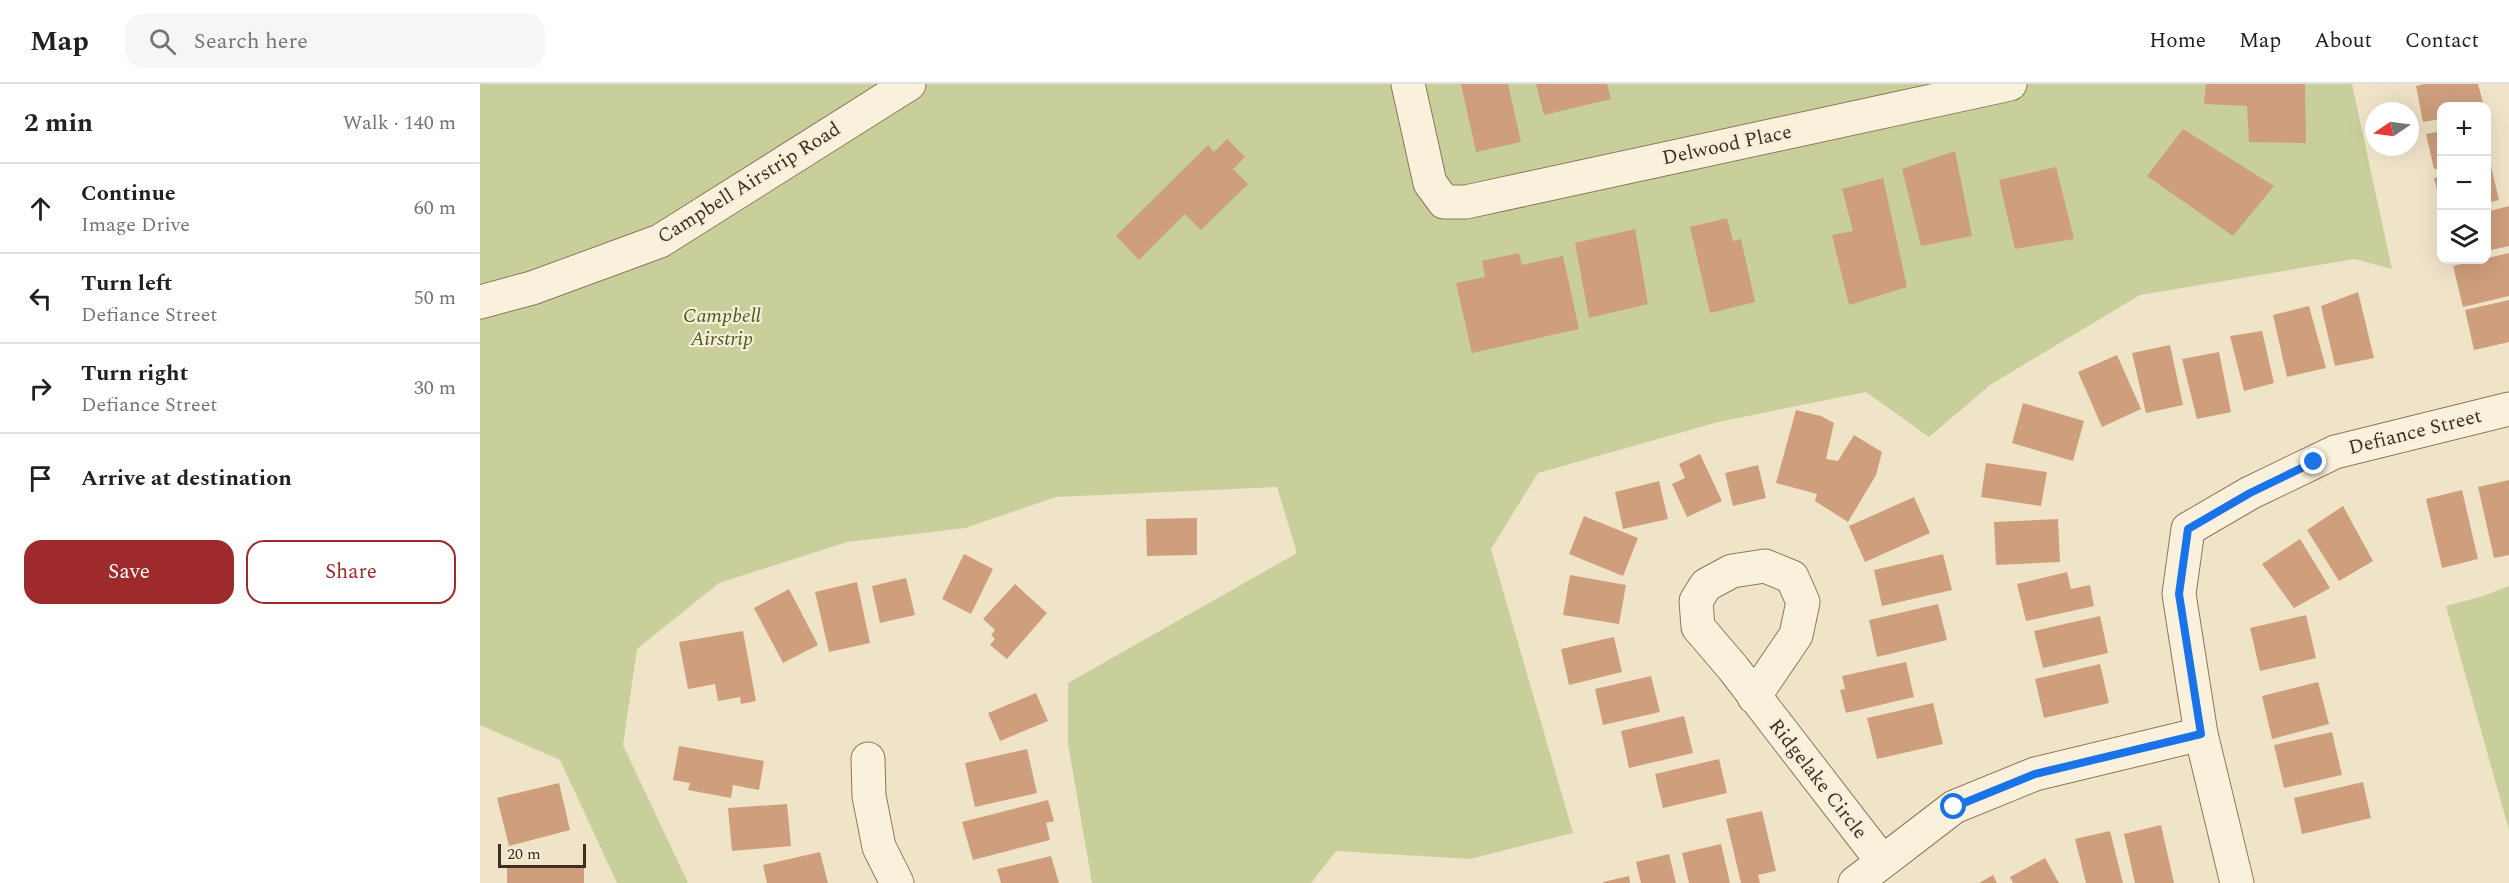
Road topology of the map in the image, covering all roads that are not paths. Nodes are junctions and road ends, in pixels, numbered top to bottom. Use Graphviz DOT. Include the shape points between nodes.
graph roads {
  1 [pos="909,84"];
  2 [pos="1408,84"];
  3 [pos="2010,84"];
  4 [pos="480,302"];
  5 [pos="2509,409"];
  6 [pos="1754,697"];
  7 [pos="2201,734"];
  8 [pos="868,759"];
  9 [pos="1881,861"];
  10 [pos="897,883"];
  11 [pos="1855,883"];
  12 [pos="2237,883"];
  1 -- 4 [label="street, Campbell Airstrip Road" via="660,241 532,288"];
  2 -- 3 [label="street, Delwood Place" via="1430,183 1444,202 1466,202"];
  5 -- 7 [label="street, Defiance Street" via="2335,452 2250,493 2188,529 2179,594"];
  6 -- 9 [label="street, Ridgelake Circle"];
  7 -- 9 [label="street" via="2035,774 1954,807"];
  7 -- 12 [label="street"];
  8 -- 10 [label="street" via="869,796 879,847"];
  9 -- 11 [label="street"];
}
